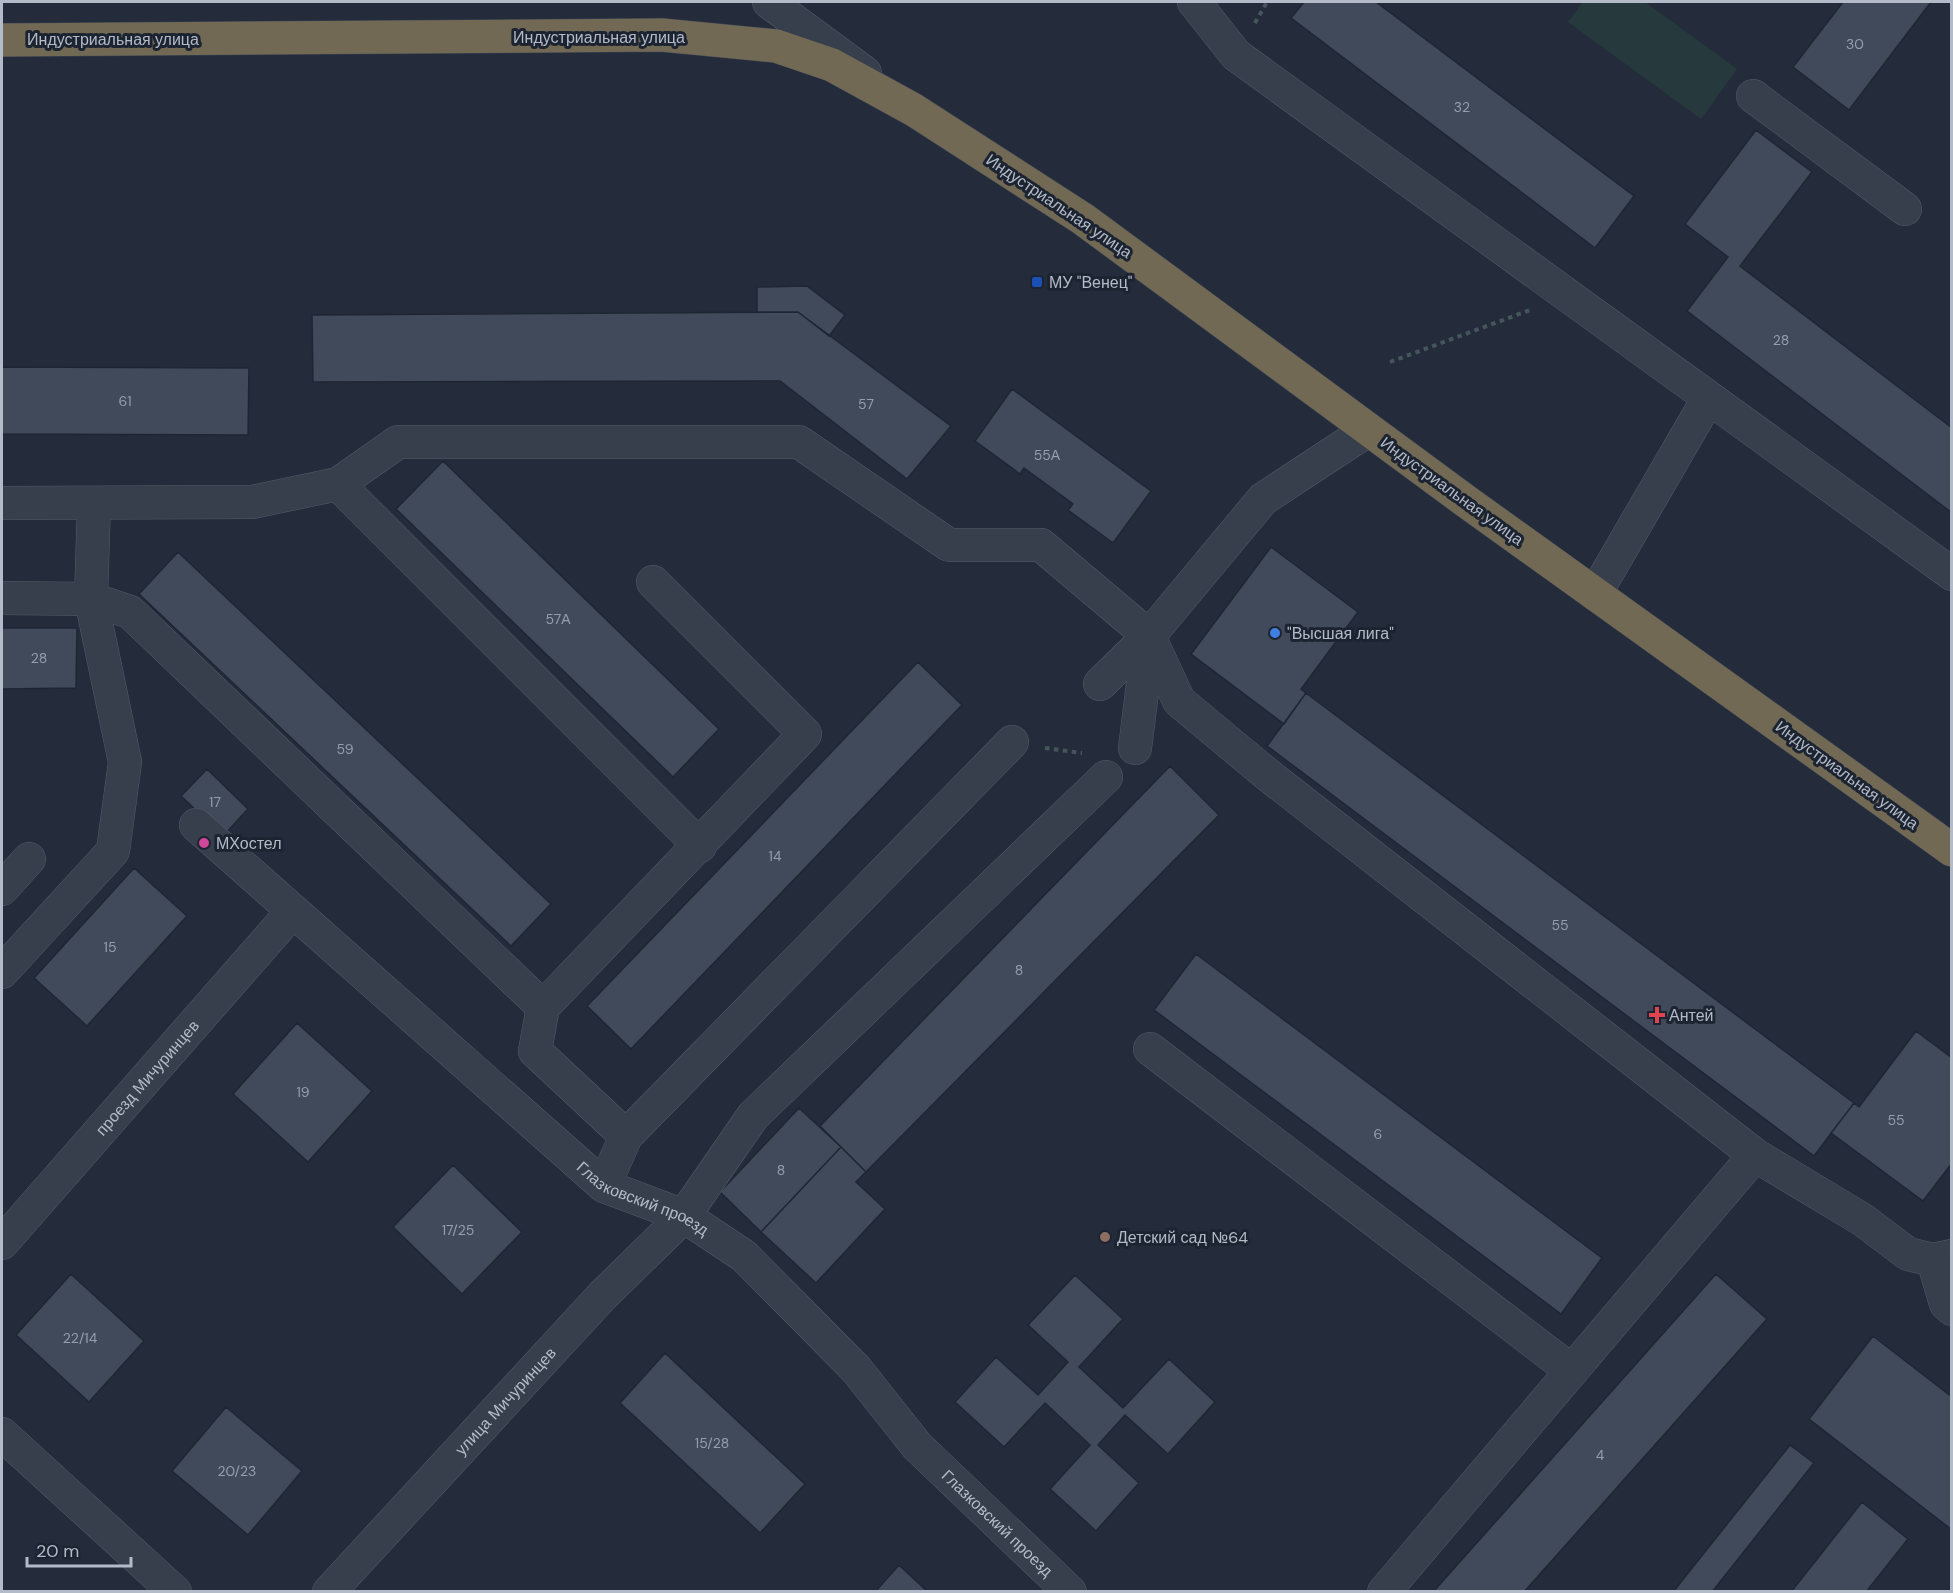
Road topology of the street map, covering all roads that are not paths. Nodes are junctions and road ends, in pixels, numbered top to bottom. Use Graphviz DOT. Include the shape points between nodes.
graph roads {
  1 [pos="769,2"];
  2 [pos="1194,2"];
  3 [pos="2,40"];
  4 [pos="1753,96"];
  5 [pos="914,110"];
  6 [pos="1905,209"];
  7 [pos="1708,399"];
  8 [pos="1368,430"];
  9 [pos="338,484"];
  10 [pos="94,502"];
  11 [pos="2,503"];
  12 [pos="1952,574"];
  13 [pos="653,582"];
  14 [pos="1595,594"];
  15 [pos="2,598"];
  16 [pos="92,599"];
  17 [pos="1149,636"];
  18 [pos="1100,684"];
  19 [pos="1012,742"];
  20 [pos="1135,748"];
  21 [pos="1099,766"];
  22 [pos="196,825"];
  23 [pos="700,846"];
  24 [pos="1952,850"];
  25 [pos="29,859"];
  26 [pos="2,889"];
  27 [pos="293,911"];
  28 [pos="2,972"];
  29 [pos="543,1007"];
  30 [pos="1150,1049"];
  31 [pos="626,1136"];
  32 [pos="1755,1155"];
  33 [pos="604,1186"];
  34 [pos="684,1216"];
  35 [pos="2,1243"];
  36 [pos="1942,1258"];
  37 [pos="1952,1309"];
  38 [pos="1572,1371"];
  39 [pos="2,1434"];
  40 [pos="175,1592"];
  41 [pos="329,1592"];
  42 [pos="1070,1592"];
  43 [pos="1383,1592"];
  1 -- 5 [label="street"];
  2 -- 7 [label="street" via="1236,55"];
  3 -- 5 [label="highway, Индустриальная улица" via="662,35 716,39 776,46 832,66"];
  4 -- 6 [label="street"];
  5 -- 8 [label="highway, Индустриальная улица" via="1083,219"];
  7 -- 12 [label="street"];
  7 -- 14 [label="street"];
  8 -- 14 [label="highway, Индустриальная улица"];
  8 -- 17 [label="street" via="1263,499"];
  9 -- 10 [label="street" via="252,502"];
  9 -- 17 [label="street" via="398,442 800,442 949,545 1041,545"];
  9 -- 23 [label="street"];
  10 -- 11 [label="street"];
  10 -- 16 [label="street"];
  13 -- 23 [label="street" via="805,734"];
  14 -- 24 [label="highway, Индустриальная улица"];
  15 -- 16 [label="street"];
  16 -- 28 [label="street" via="125,762 113,851"];
  16 -- 29 [label="street" via="130,612"];
  17 -- 18 [label="street"];
  17 -- 20 [label="street"];
  17 -- 32 [label="street" via="1179,701 1287,790"];
  19 -- 31 [label="street"];
  21 -- 34 [label="street, улица Мичуринцев" via="753,1116"];
  22 -- 27 [label="street, Глазковский проезд"];
  23 -- 29 [label="street"];
  25 -- 26 [label="street"];
  27 -- 33 [label="street, Глазковский проезд"];
  27 -- 35 [label="street, проезд Мичуринцев"];
  29 -- 31 [label="street" via="535,1051"];
  30 -- 38 [label="street"];
  31 -- 33 [label="street"];
  32 -- 36 [label="street" via="1863,1220 1908,1254"];
  32 -- 38 [label="street"];
  33 -- 34 [label="street, Глазковский проезд"];
  34 -- 41 [label="street, улица Мичуринцев" via="603,1295"];
  34 -- 42 [label="street, Глазковский проезд" via="744,1256 856,1369 917,1446"];
  36 -- 37 [label="street" via="1946,1304"];
  38 -- 43 [label="street"];
  39 -- 40 [label="street"];
}
